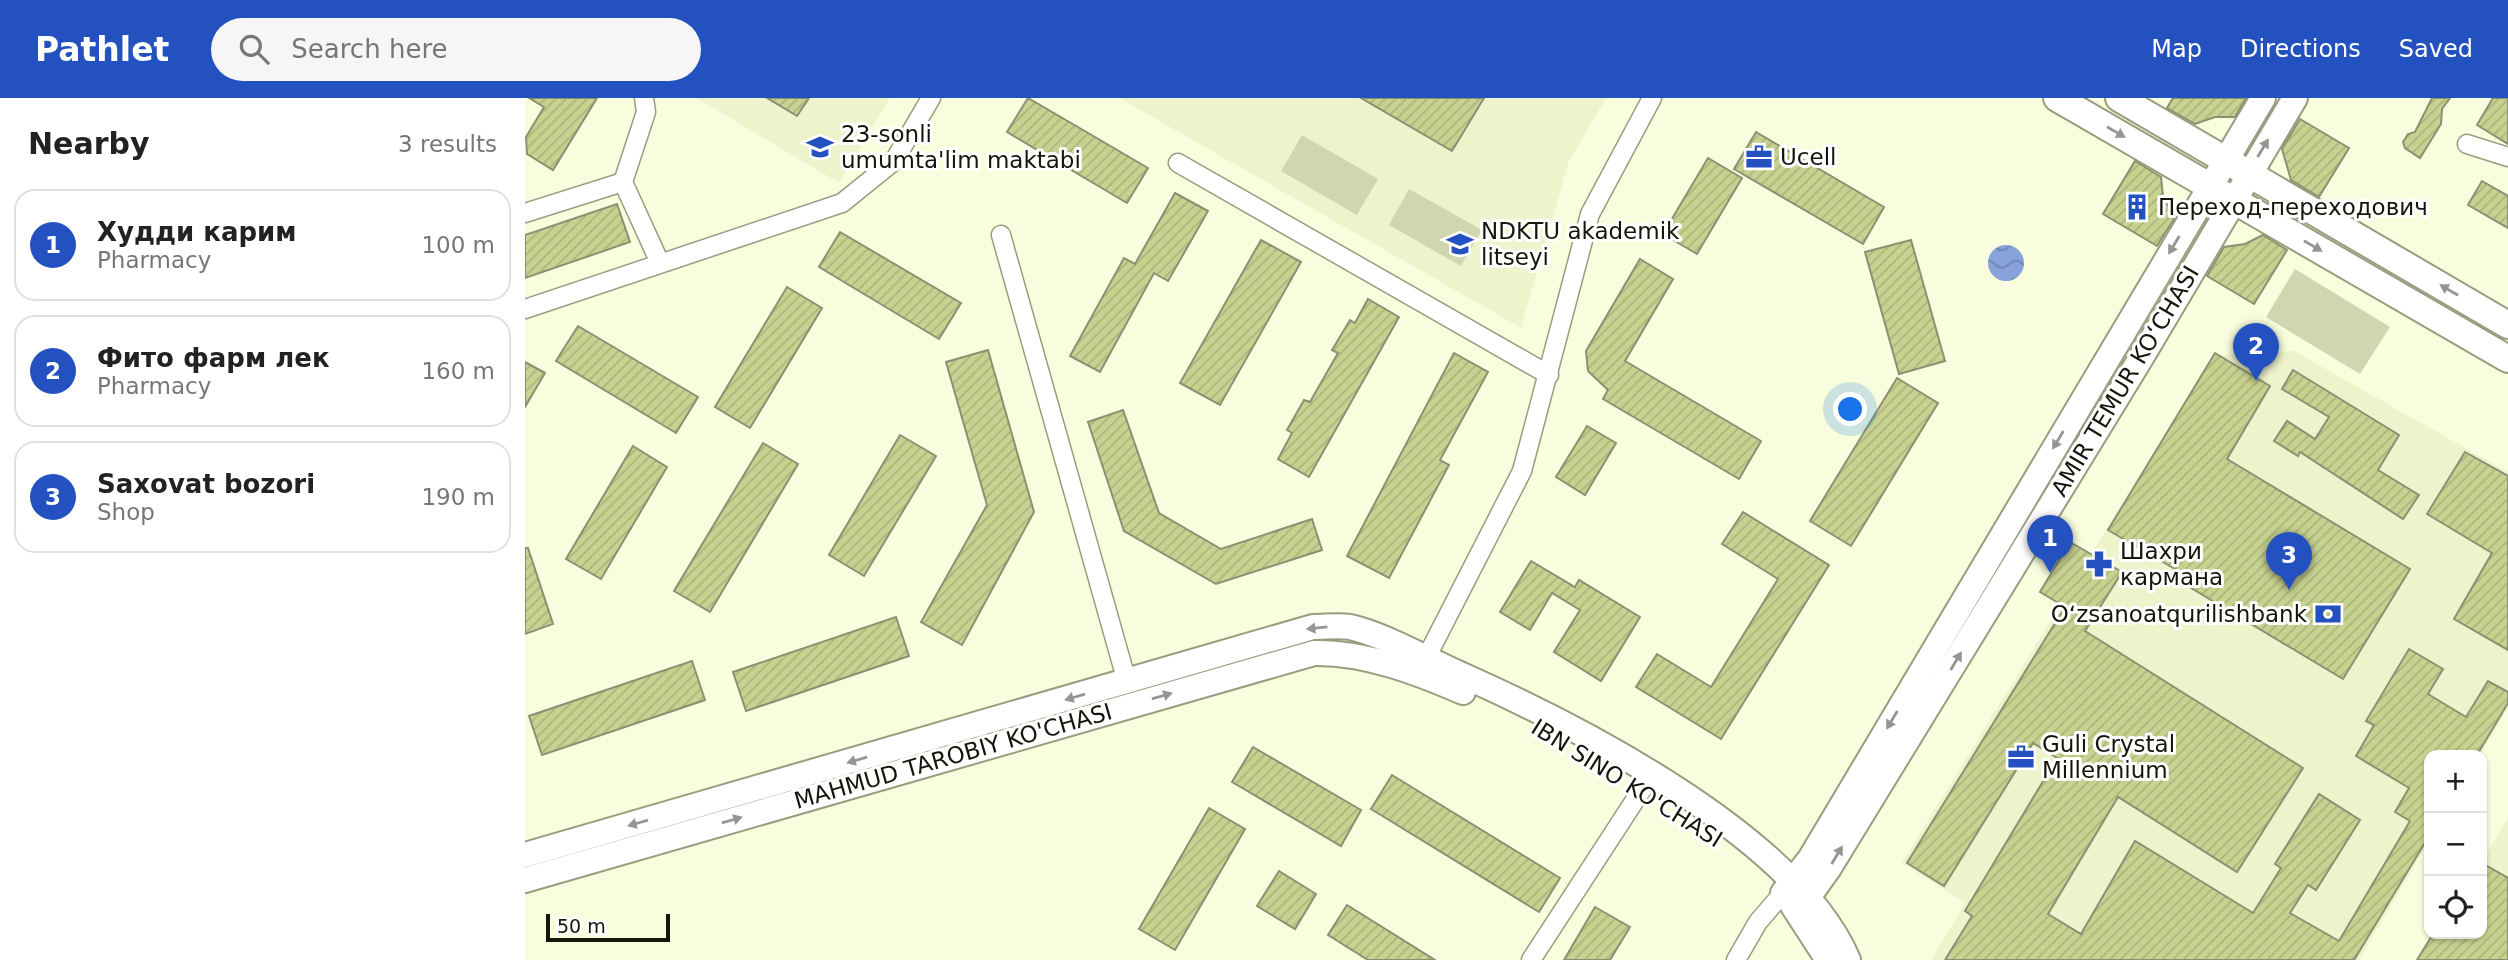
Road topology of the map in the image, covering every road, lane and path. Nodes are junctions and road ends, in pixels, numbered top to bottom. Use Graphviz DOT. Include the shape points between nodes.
graph roads {
  1 [pos="644,98"];
  2 [pos="931,98"];
  3 [pos="1653,98"];
  4 [pos="2057,98"];
  5 [pos="2119,98"];
  6 [pos="2263,98"];
  7 [pos="2295,98"];
  8 [pos="2467,144"];
  9 [pos="2508,157"];
  10 [pos="2225,160"];
  11 [pos="1178,163"];
  12 [pos="2248,174"];
  13 [pos="624,182"];
  14 [pos="2209,186"];
  15 [pos="2233,198"];
  16 [pos="525,213"];
  17 [pos="1001,235"];
  18 [pos="660,263"];
  19 [pos="525,309"];
  20 [pos="2508,324"];
  21 [pos="2508,359"];
  22 [pos="1549,375"];
  23 [pos="1421,667"];
  24 [pos="1127,682"];
  25 [pos="1648,781"];
  26 [pos="525,856"];
  27 [pos="525,880"];
  28 [pos="1795,896"];
  29 [pos="1531,960"];
  30 [pos="1736,960"];
  31 [pos="1828,960"];
  32 [pos="1848,960"];
  1 -- 13 [label="street" via="646,112"];
  2 -- 18 [label="street" via="894,161 842,203"];
  3 -- 22 [label="street" via="1590,214"];
  4 -- 14 [label="main road, one-way"];
  5 -- 10 [label="main road"];
  6 -- 10 [label="main road, AMIR TEMUR KO‘CHASI"];
  12 -- 7 [label="main road, AMIR TEMUR KO‘CHASI, one-way"];
  8 -- 9 [label="street"];
  10 -- 12 [label="main road"];
  10 -- 14 [label="main road, AMIR TEMUR KO‘CHASI"];
  11 -- 22 [label="street"];
  12 -- 15 [label="main road, AMIR TEMUR KO‘CHASI"];
  20 -- 12 [label="main road, one-way"];
  13 -- 16 [label="street"];
  13 -- 18 [label="street"];
  14 -- 15 [label="main road"];
  14 -- 28 [label="main road, AMIR TEMUR KO‘CHASI, one-way" via="1810,859"];
  15 -- 21 [label="main road, one-way"];
  28 -- 15 [label="main road, AMIR TEMUR KO‘CHASI, one-way" via="1829,868 2141,358"];
  17 -- 24 [label="street, MAHMUD TAROBIY KO'CHASI"];
  18 -- 19 [label="street"];
  22 -- 23 [label="street" via="1522,471"];
  23 -- 24 [label="main road, MAHMUD TAROBIY KO'CHASI, one-way" via="1350,627 1313,627"];
  23 -- 25 [label="main road, MAHMUD TAROBIY KO'CHASI" via="1527,704"];
  27 -- 23 [label="main road, MAHMUD TAROBIY KO'CHASI, one-way" via="1314,653 1337,652"];
  24 -- 26 [label="main road, MAHMUD TAROBIY KO'CHASI, one-way"];
  25 -- 28 [label="main road, MAHMUD TAROBIY KO'CHASI" via="1708,810"];
  25 -- 29 [label="street"];
  28 -- 30 [label="street" via="1758,922"];
  28 -- 31 [label="main road"];
  28 -- 32 [label="main road, MAHMUD TAROBIY KO'CHASI" via="1839,940"];
}
